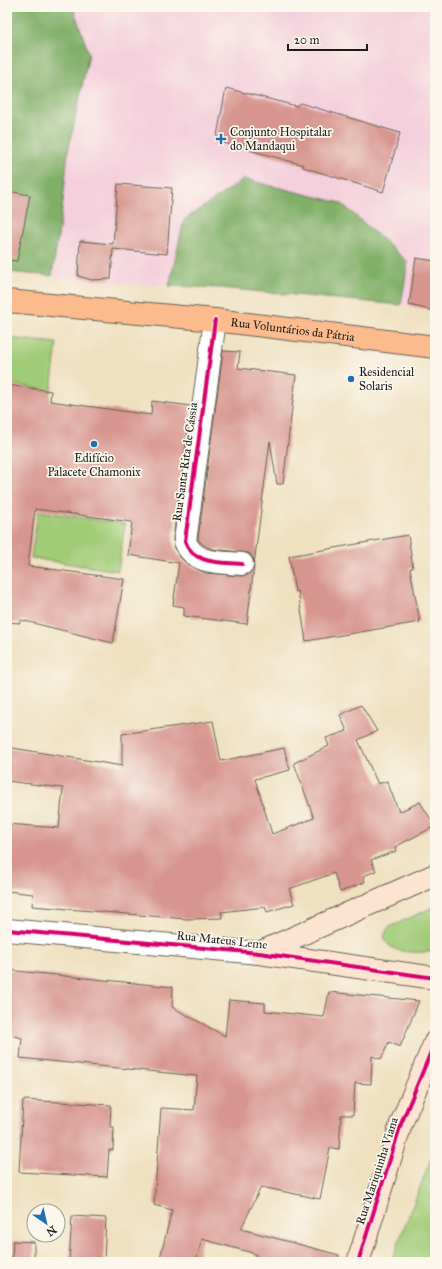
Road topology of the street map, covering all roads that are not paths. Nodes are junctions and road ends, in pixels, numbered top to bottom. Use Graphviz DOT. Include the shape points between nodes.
graph roads {
  1 [pos="7,302"];
  2 [pos="215,320"];
  3 [pos="435,347"];
  4 [pos="242,564"];
  5 [pos="435,875"];
  6 [pos="7,930"];
  7 [pos="259,954"];
  8 [pos="435,978"];
  9 [pos="435,1042"];
  10 [pos="358,1262"];
  1 -- 2 [label="main road, Rua Voluntários da Pátria"];
  2 -- 3 [label="main road, Rua Voluntários da Pátria"];
  2 -- 4 [label="street, Rua Santa Rita de Cássia" via="185,541 192,553 204,560"];
  5 -- 7 [label="street"];
  6 -- 7 [label="street, Rua Mateus Leme"];
  7 -- 8 [label="street, Rua Mateus Leme"];
  9 -- 10 [label="street, Rua Mariquinha Viana" via="402,1124"];
}
